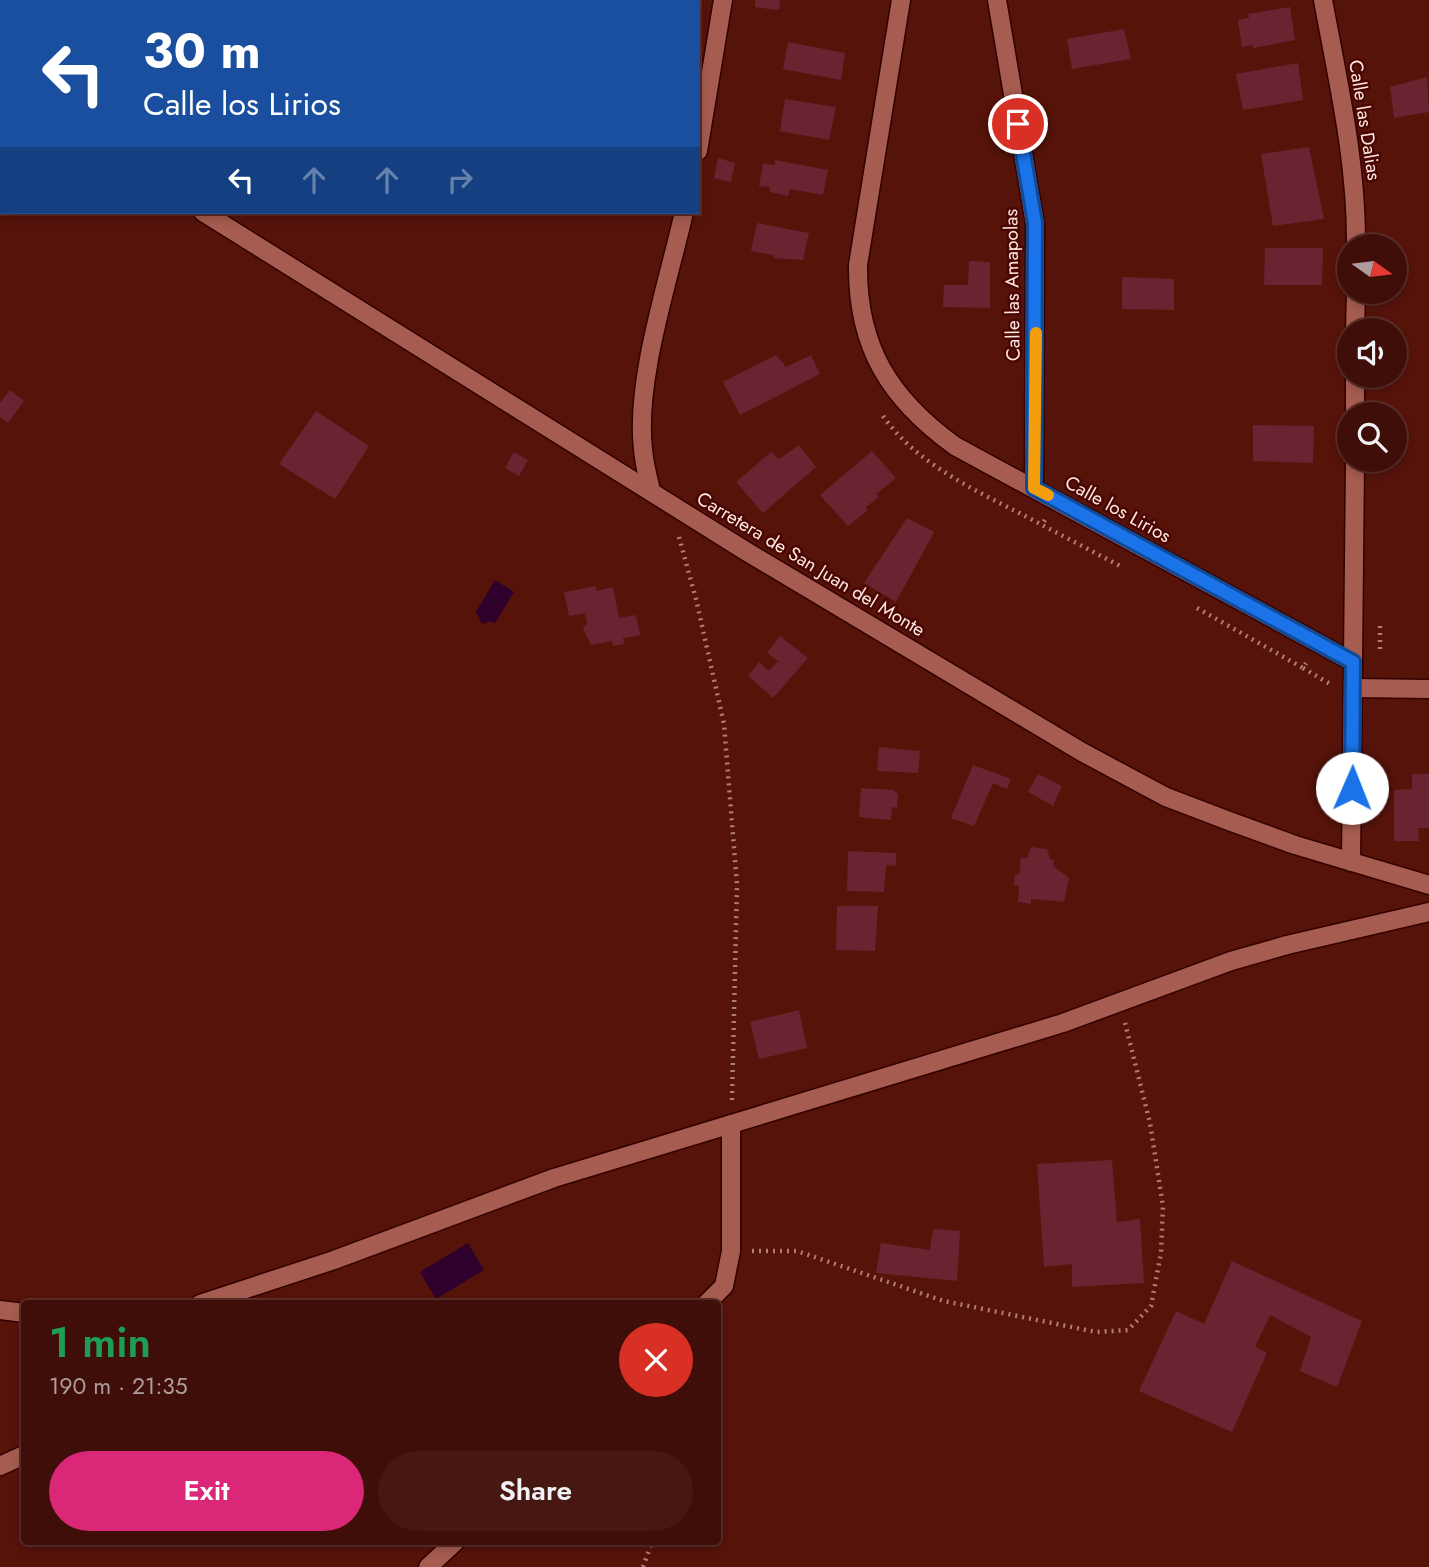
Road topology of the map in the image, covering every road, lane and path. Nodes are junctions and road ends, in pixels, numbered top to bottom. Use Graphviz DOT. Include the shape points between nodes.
graph roads {
  1 [pos="723,0"];
  2 [pos="901,0"];
  3 [pos="996,0"];
  4 [pos="1323,0"];
  5 [pos="700,139"];
  6 [pos="206,214"];
  7 [pos="684,214"];
  8 [pos="1356,234"];
  9 [pos="876,407"];
  10 [pos="1355,472"];
  11 [pos="1034,488"];
  12 [pos="651,491"];
  13 [pos="669,503"];
  14 [pos="1042,525"];
  15 [pos="1380,627"];
  16 [pos="1380,660"];
  17 [pos="1353,662"];
  18 [pos="1353,688"];
  19 [pos="1429,689"];
  20 [pos="1351,862"];
  21 [pos="1429,885"];
  22 [pos="1429,912"];
  23 [pos="1120,1002"];
  24 [pos="731,1124"];
  25 [pos="731,1251"];
  26 [pos="212,1300"];
  27 [pos="710,1300"];
  28 [pos="0,1310"];
  29 [pos="21,1313"];
  30 [pos="21,1456"];
  31 [pos="0,1465"];
  32 [pos="452,1545"];
  33 [pos="651,1545"];
  34 [pos="428,1567"];
  35 [pos="643,1567"];
  1 -- 5 [label="street"];
  2 -- 11 [label="street, Calle los Lirios" via="858,265 858,299 867,339 888,382 927,425 955,446"];
  3 -- 11 [label="street, Calle las Amapolas" via="1035,223"];
  4 -- 8 [label="street, Calle las Dalias" via="1348,131"];
  6 -- 12 [label="street, Carretera de San Juan del Monte"];
  7 -- 12 [label="street" via="646,385 642,447"];
  9 -- 14 [label="path" via="904,442 921,455"];
  10 -- 17 [label="street"];
  11 -- 17 [label="street, Calle los Lirios"];
  12 -- 13 [label="street, Carretera de San Juan del Monte"];
  13 -- 20 [label="street, Carretera de San Juan del Monte" via="1082,752 1166,797"];
  13 -- 24 [label="path" via="724,724 737,885"];
  15 -- 16 [label="path"];
  17 -- 18 [label="street"];
  18 -- 19 [label="street"];
  18 -- 20 [label="street"];
  20 -- 21 [label="street, Carretera de San Juan del Monte"];
  22 -- 23 [label="street" via="1287,944"];
  23 -- 24 [label="street"];
  23 -- 25 [label="path" via="1150,1123 1163,1206 1161,1253 1151,1306 1128,1330 1096,1332 944,1301 797,1251"];
  24 -- 25 [label="street"];
  24 -- 26 [label="street" via="554,1178"];
  25 -- 27 [label="street" via="724,1286"];
  28 -- 29 [label="street"];
  30 -- 31 [label="street"];
  32 -- 34 [label="street"];
  33 -- 35 [label="path"];
}
